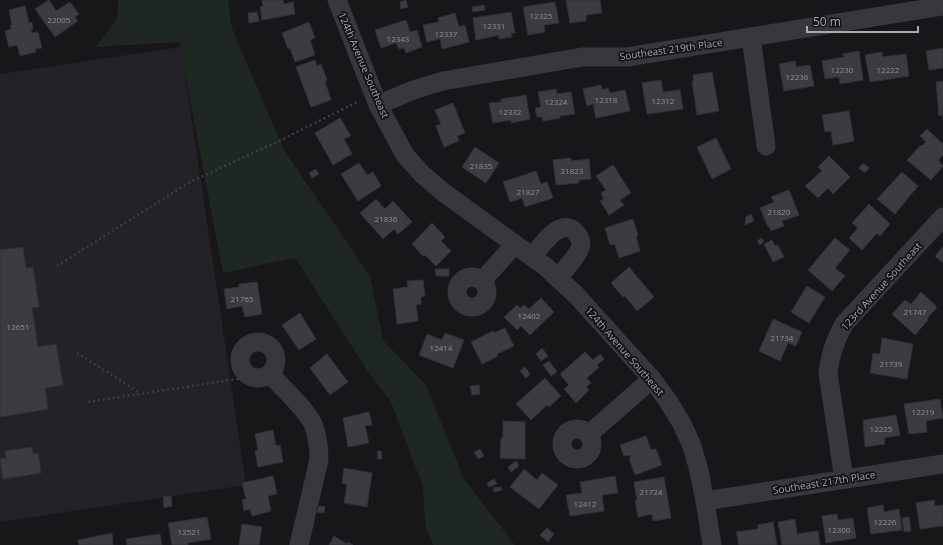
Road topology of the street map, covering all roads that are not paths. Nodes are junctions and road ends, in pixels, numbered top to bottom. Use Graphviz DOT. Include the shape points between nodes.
graph roads {
  1 [pos="336,0"];
  2 [pos="943,6"];
  3 [pos="751,37"];
  4 [pos="378,105"];
  5 [pos="766,146"];
  6 [pos="943,218"];
  7 [pos="515,244"];
  8 [pos="532,257"];
  9 [pos="558,278"];
  10 [pos="482,280"];
  11 [pos="270,374"];
  12 [pos="652,379"];
  13 [pos="588,434"];
  14 [pos="943,464"];
  15 [pos="844,479"];
  16 [pos="705,501"];
  17 [pos="299,545"];
  18 [pos="712,545"];
  1 -- 4 [label="street, 124th Avenue Southeast"];
  2 -- 3 [label="street, Southeast 219th Place"];
  3 -- 4 [label="street, Southeast 219th Place" via="627,57 582,57 443,81"];
  3 -- 5 [label="street"];
  4 -- 7 [label="street, 124th Avenue Southeast" via="405,154 422,174"];
  6 -- 15 [label="street, 123rd Avenue Southeast" via="844,324 835,339 828,373"];
  7 -- 8 [label="street, 124th Avenue Southeast"];
  7 -- 10 [label="street"];
  8 -- 9 [label="street, 124th Avenue Southeast"];
  8 -- 9 [label="street" via="557,230 569,228 575,231 581,242 580,248"];
  9 -- 12 [label="street, 124th Avenue Southeast"];
  11 -- 11 [label="street" via="257,378 244,372 240,359 246,347 259,342 271,348 276,361"];
  11 -- 17 [label="street" via="312,422 319,446 319,460"];
  12 -- 13 [label="street"];
  12 -- 16 [label="street, 124th Avenue Southeast" via="682,424 692,446"];
  14 -- 15 [label="street, Southeast 217th Place"];
  15 -- 16 [label="street, Southeast 217th Place"];
  16 -- 18 [label="street, 124th Avenue Southeast"];
}
